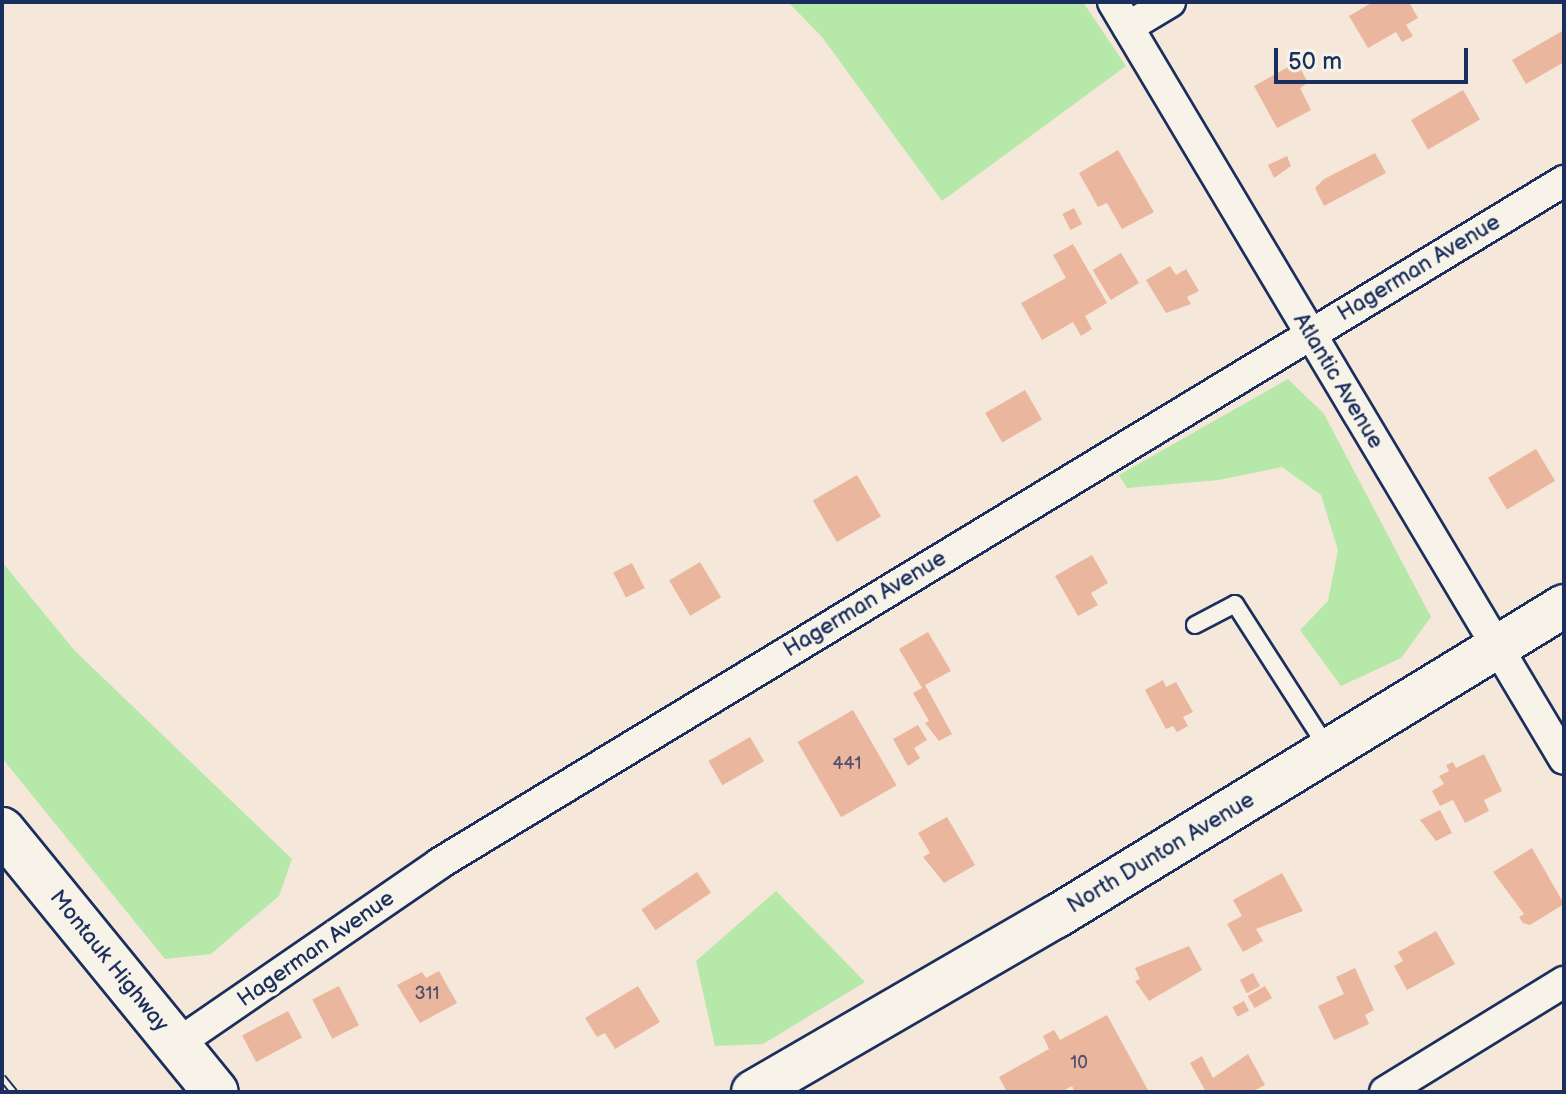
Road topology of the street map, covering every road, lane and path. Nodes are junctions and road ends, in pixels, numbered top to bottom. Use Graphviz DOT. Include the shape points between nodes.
graph roads {
  1 [pos="1170,2"];
  2 [pos="1120,14"];
  3 [pos="1564,181"];
  4 [pos="1310,332"];
  5 [pos="1564,606"];
  6 [pos="1195,625"];
  7 [pos="1497,647"];
  8 [pos="1329,750"];
  9 [pos="1564,759"];
  10 [pos="2,830"];
  11 [pos="1564,982"];
  12 [pos="177,1044"];
  13 [pos="216,1092"];
  14 [pos="753,1092"];
  15 [pos="1385,1092"];
  1 -- 2 [label="street"];
  2 -- 4 [label="street, Atlantic Avenue"];
  3 -- 4 [label="street, Hagerman Avenue"];
  4 -- 7 [label="street, Atlantic Avenue"];
  4 -- 12 [label="street, Hagerman Avenue" via="440,863"];
  5 -- 7 [label="street, North Dunton Avenue"];
  6 -- 8 [label="lane" via="1235,604"];
  7 -- 8 [label="street, North Dunton Avenue"];
  7 -- 9 [label="street, Atlantic Avenue"];
  8 -- 14 [label="street, North Dunton Avenue"];
  10 -- 12 [label="main road, Montauk Highway"];
  11 -- 15 [label="street"];
  12 -- 13 [label="main road, Montauk Highway"];
}
